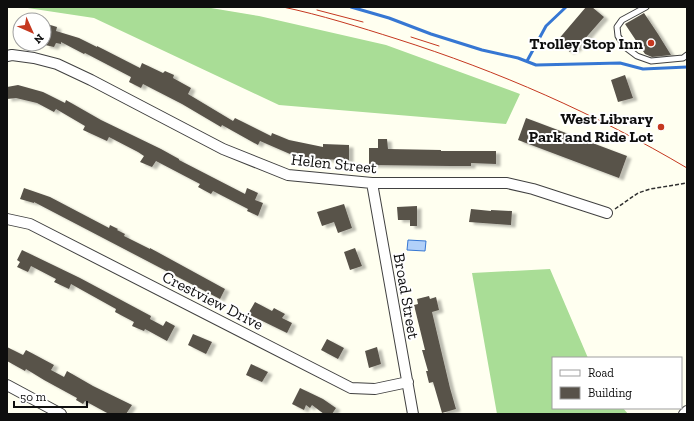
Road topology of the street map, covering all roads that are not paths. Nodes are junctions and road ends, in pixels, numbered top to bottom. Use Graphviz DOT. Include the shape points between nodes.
graph roads {
  1 [pos="646,7"];
  2 [pos="687,55"];
  3 [pos="7,56"];
  4 [pos="372,183"];
  5 [pos="607,213"];
  6 [pos="7,219"];
  7 [pos="408,382"];
  8 [pos="7,385"];
  9 [pos="687,411"];
  10 [pos="61,414"];
  11 [pos="413,414"];
  12 [pos="684,414"];
  1 -- 2 [label="lane" via="622,20 617,27 618,36 625,47 637,56 651,61 683,58"];
  3 -- 4 [label="street, Helen Street" via="34,58 57,64 223,149 288,175"];
  4 -- 5 [label="street, Helen Street" via="507,183 533,188"];
  4 -- 7 [label="street, Broad Street"];
  6 -- 7 [label="street, Crestview Drive" via="30,224 351,388 375,389"];
  7 -- 11 [label="street, Broad Street"];
  8 -- 10 [label="street"];
  9 -- 12 [label="street"];
}
